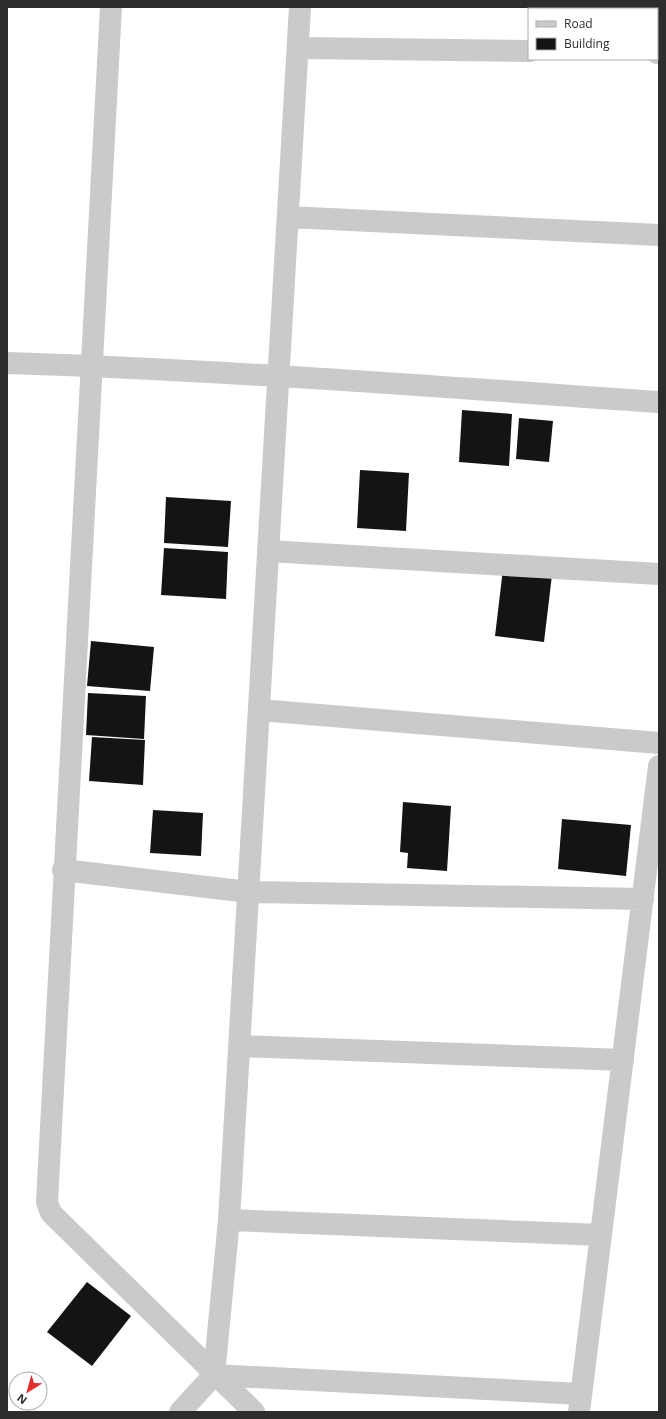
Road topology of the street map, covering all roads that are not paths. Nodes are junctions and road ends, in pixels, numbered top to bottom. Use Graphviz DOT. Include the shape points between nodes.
graph roads {
  1 [pos="111,7"];
  2 [pos="300,7"];
  3 [pos="298,48"];
  4 [pos="528,51"];
  5 [pos="288,217"];
  6 [pos="659,235"];
  7 [pos="7,363"];
  8 [pos="93,366"];
  9 [pos="279,377"];
  10 [pos="659,402"];
  11 [pos="268,551"];
  12 [pos="659,574"];
  13 [pos="259,710"];
  14 [pos="659,744"];
  15 [pos="659,766"];
  16 [pos="63,870"];
  17 [pos="249,892"];
  18 [pos="643,899"];
  19 [pos="239,1046"];
  20 [pos="623,1060"];
  21 [pos="229,1220"];
  22 [pos="601,1234"];
  23 [pos="214,1374"];
  24 [pos="580,1403"];
  25 [pos="180,1412"];
  26 [pos="254,1412"];
  1 -- 8 [label="street"];
  2 -- 3 [label="street"];
  3 -- 4 [label="street"];
  3 -- 5 [label="street"];
  5 -- 6 [label="street"];
  5 -- 9 [label="street"];
  7 -- 8 [label="street"];
  8 -- 9 [label="street"];
  8 -- 16 [label="street"];
  9 -- 10 [label="street"];
  9 -- 11 [label="street"];
  11 -- 12 [label="street"];
  11 -- 13 [label="street"];
  13 -- 14 [label="street"];
  13 -- 17 [label="street"];
  15 -- 18 [label="street"];
  16 -- 17 [label="street"];
  16 -- 23 [label="street" via="47,1202 51,1213"];
  17 -- 18 [label="street"];
  17 -- 19 [label="street"];
  18 -- 20 [label="street"];
  19 -- 20 [label="street"];
  19 -- 21 [label="street"];
  20 -- 22 [label="street"];
  21 -- 22 [label="street"];
  21 -- 23 [label="street"];
  22 -- 24 [label="street"];
  23 -- 24 [label="street"];
  23 -- 25 [label="street"];
  23 -- 26 [label="street"];
}
